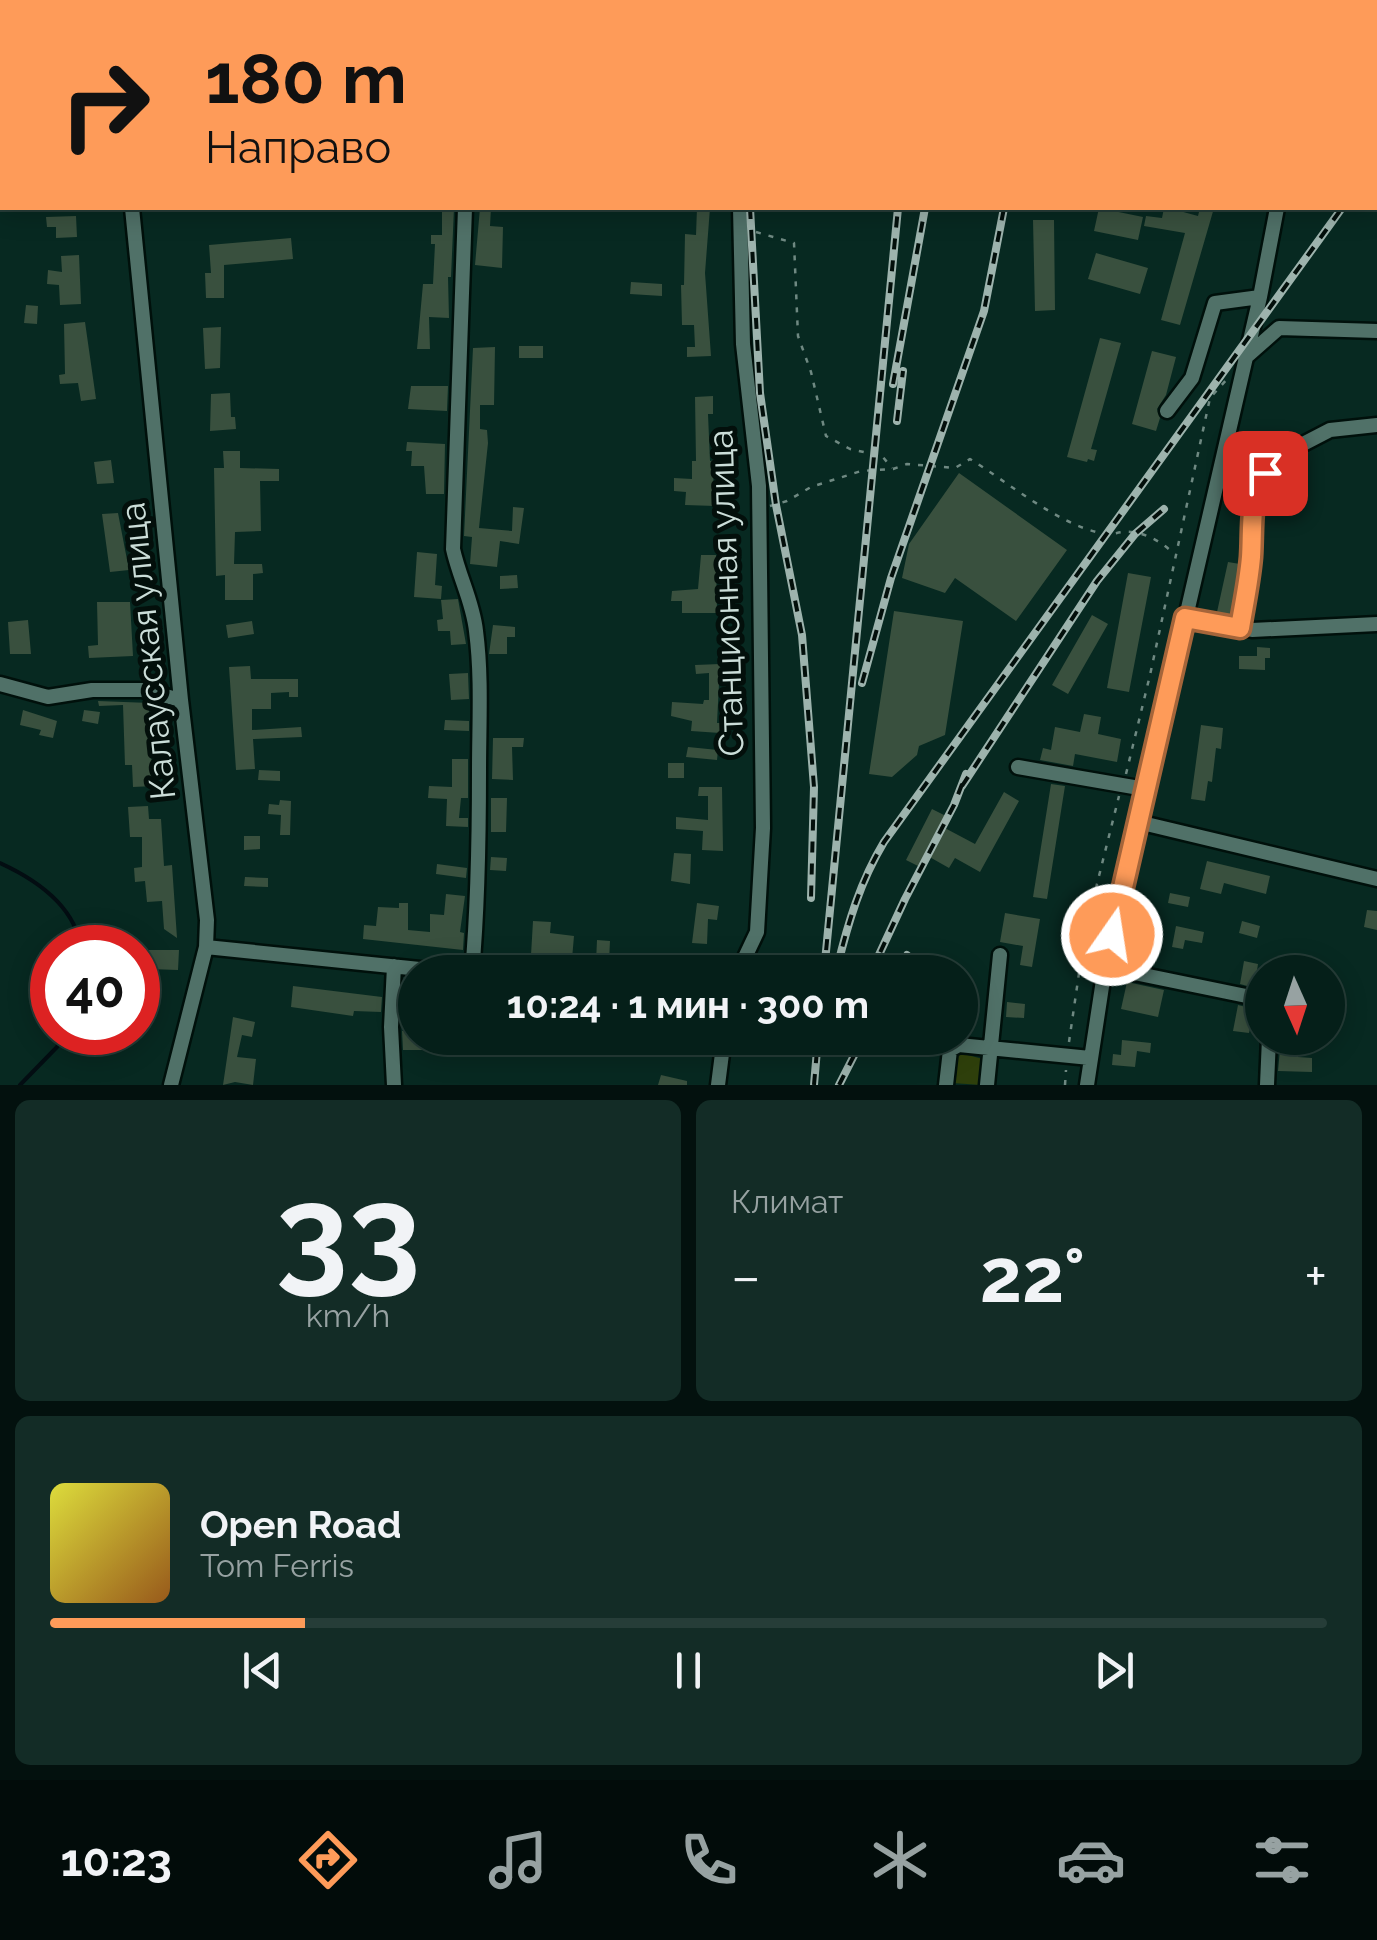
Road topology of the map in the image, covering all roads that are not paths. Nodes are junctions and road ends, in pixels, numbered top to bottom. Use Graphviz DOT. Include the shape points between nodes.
graph roads {
  1 [pos="132,210"];
  2 [pos="464,210"];
  3 [pos="740,210"];
  4 [pos="1276,210"];
  5 [pos="1260,297"];
  6 [pos="1377,331"];
  7 [pos="1245,358"];
  8 [pos="1167,411"];
  9 [pos="1377,424"];
  10 [pos="1185,618"];
  11 [pos="1377,624"];
  12 [pos="1240,628"];
  13 [pos="0,671"];
  14 [pos="0,684"];
  15 [pos="16,688"];
  16 [pos="180,700"];
  17 [pos="1018,767"];
  18 [pos="1145,789"];
  19 [pos="1138,822"];
  20 [pos="1377,879"];
  21 [pos="206,947"];
  22 [pos="473,955"];
  23 [pos="746,955"];
  24 [pos="1000,955"];
  25 [pos="394,966"];
  26 [pos="398,966"];
  27 [pos="1105,967"];
  28 [pos="1245,998"];
  29 [pos="993,1046"];
  30 [pos="722,1055"];
  31 [pos="1268,1055"];
  32 [pos="1090,1058"];
  33 [pos="172,1085"];
  34 [pos="394,1085"];
  35 [pos="718,1085"];
  36 [pos="946,1085"];
  37 [pos="987,1085"];
  38 [pos="1087,1085"];
  39 [pos="1267,1085"];
  1 -- 16 [label="street, Калаусская улица"];
  2 -- 22 [label="street" via="453,549 476,629 480,686"];
  3 -- 23 [label="street, Станционная улица" via="743,344 759,507 763,828 757,932"];
  4 -- 5 [label="street"];
  5 -- 7 [label="street"];
  5 -- 8 [label="street" via="1214,303 1192,378"];
  6 -- 7 [label="street" via="1279,328"];
  7 -- 10 [label="street"];
  9 -- 12 [label="street" via="1330,430 1265,473 1252,518"];
  10 -- 12 [label="street"];
  10 -- 18 [label="street"];
  11 -- 12 [label="street"];
  13 -- 15 [label="street"];
  14 -- 15 [label="street"];
  15 -- 16 [label="street" via="48,697 142,690"];
  16 -- 21 [label="street, Калаусская улица"];
  17 -- 18 [label="street"];
  18 -- 19 [label="street"];
  19 -- 20 [label="street"];
  19 -- 27 [label="street"];
  21 -- 25 [label="street"];
  21 -- 33 [label="street, Калаусская улица"];
  24 -- 29 [label="street"];
  25 -- 26 [label="street"];
  25 -- 34 [label="street"];
  27 -- 28 [label="street"];
  27 -- 32 [label="street"];
  29 -- 32 [label="street"];
  29 -- 36 [label="street" via="959,1044 950,1050"];
  29 -- 37 [label="street"];
  30 -- 35 [label="street"];
  31 -- 39 [label="street"];
  32 -- 38 [label="street"];
}
